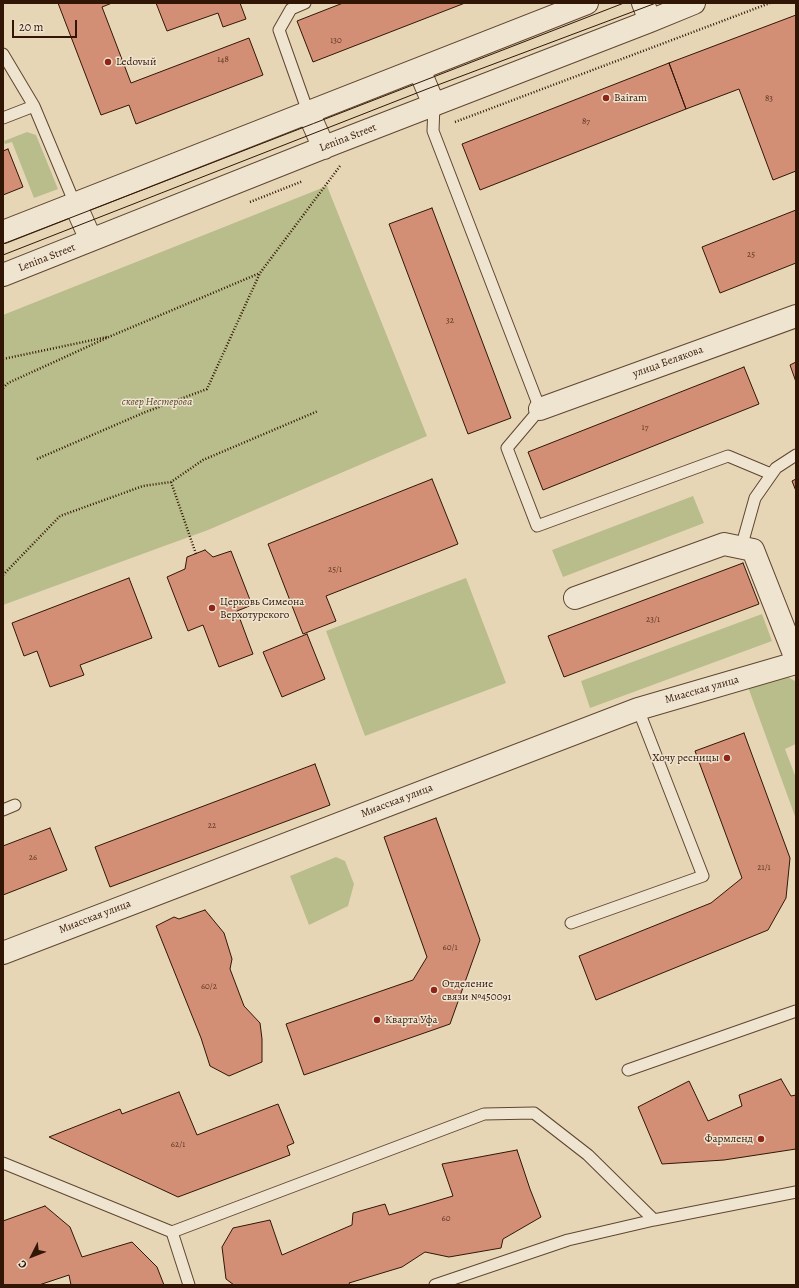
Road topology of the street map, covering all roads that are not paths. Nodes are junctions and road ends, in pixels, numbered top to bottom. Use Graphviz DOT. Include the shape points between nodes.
graph roads {
  1 [pos="305,3"];
  2 [pos="587,3"];
  3 [pos="694,3"];
  4 [pos="646,12"];
  5 [pos="3,54"];
  6 [pos="419,69"];
  7 [pos="434,105"];
  8 [pos="34,106"];
  9 [pos="308,112"];
  10 [pos="3,118"];
  11 [pos="330,156"];
  12 [pos="75,204"];
  13 [pos="3,232"];
  14 [pos="91,240"];
  15 [pos="3,275"];
  16 [pos="796,316"];
  17 [pos="540,409"];
  18 [pos="796,454"];
  19 [pos="771,474"];
  20 [pos="741,548"];
  21 [pos="575,598"];
  22 [pos="796,659"];
  23 [pos="796,663"];
  24 [pos="638,709"];
  25 [pos="15,805"];
  26 [pos="3,810"];
  27 [pos="571,924"];
  28 [pos="3,953"];
  29 [pos="796,1011"];
  30 [pos="628,1070"];
  31 [pos="3,1163"];
  32 [pos="796,1192"];
  33 [pos="654,1220"];
  34 [pos="172,1232"];
  35 [pos="189,1285"];
  36 [pos="435,1285"];
  1 -- 9 [label="lane" via="290,9 280,30"];
  2 -- 6 [label="street"];
  3 -- 4 [label="street, Lenina Street"];
  4 -- 7 [label="street, Lenina Street"];
  5 -- 8 [label="lane"];
  6 -- 7 [label="street"];
  6 -- 9 [label="street"];
  7 -- 11 [label="street, Lenina Street"];
  7 -- 17 [label="lane" via="433,131"];
  8 -- 10 [label="lane"];
  8 -- 12 [label="lane"];
  9 -- 11 [label="street"];
  9 -- 12 [label="street"];
  11 -- 14 [label="street, Lenina Street"];
  12 -- 13 [label="street"];
  12 -- 14 [label="street"];
  14 -- 15 [label="street, Lenina Street"];
  16 -- 17 [label="street, улица Белякова"];
  17 -- 19 [label="lane" via="507,448 537,526 728,456"];
  18 -- 19 [label="lane"];
  19 -- 20 [label="lane" via="755,498"];
  20 -- 21 [label="street" via="724,544"];
  20 -- 22 [label="street" via="753,550"];
  23 -- 24 [label="street, Миасская улица"];
  24 -- 27 [label="lane" via="702,876"];
  24 -- 28 [label="street, Миасская улица"];
  25 -- 26 [label="lane"];
  29 -- 30 [label="lane"];
  31 -- 34 [label="lane"];
  32 -- 33 [label="lane"];
  33 -- 34 [label="lane" via="588,1155 534,1113 484,1114"];
  33 -- 36 [label="lane" via="568,1240"];
  34 -- 35 [label="lane"];
}
